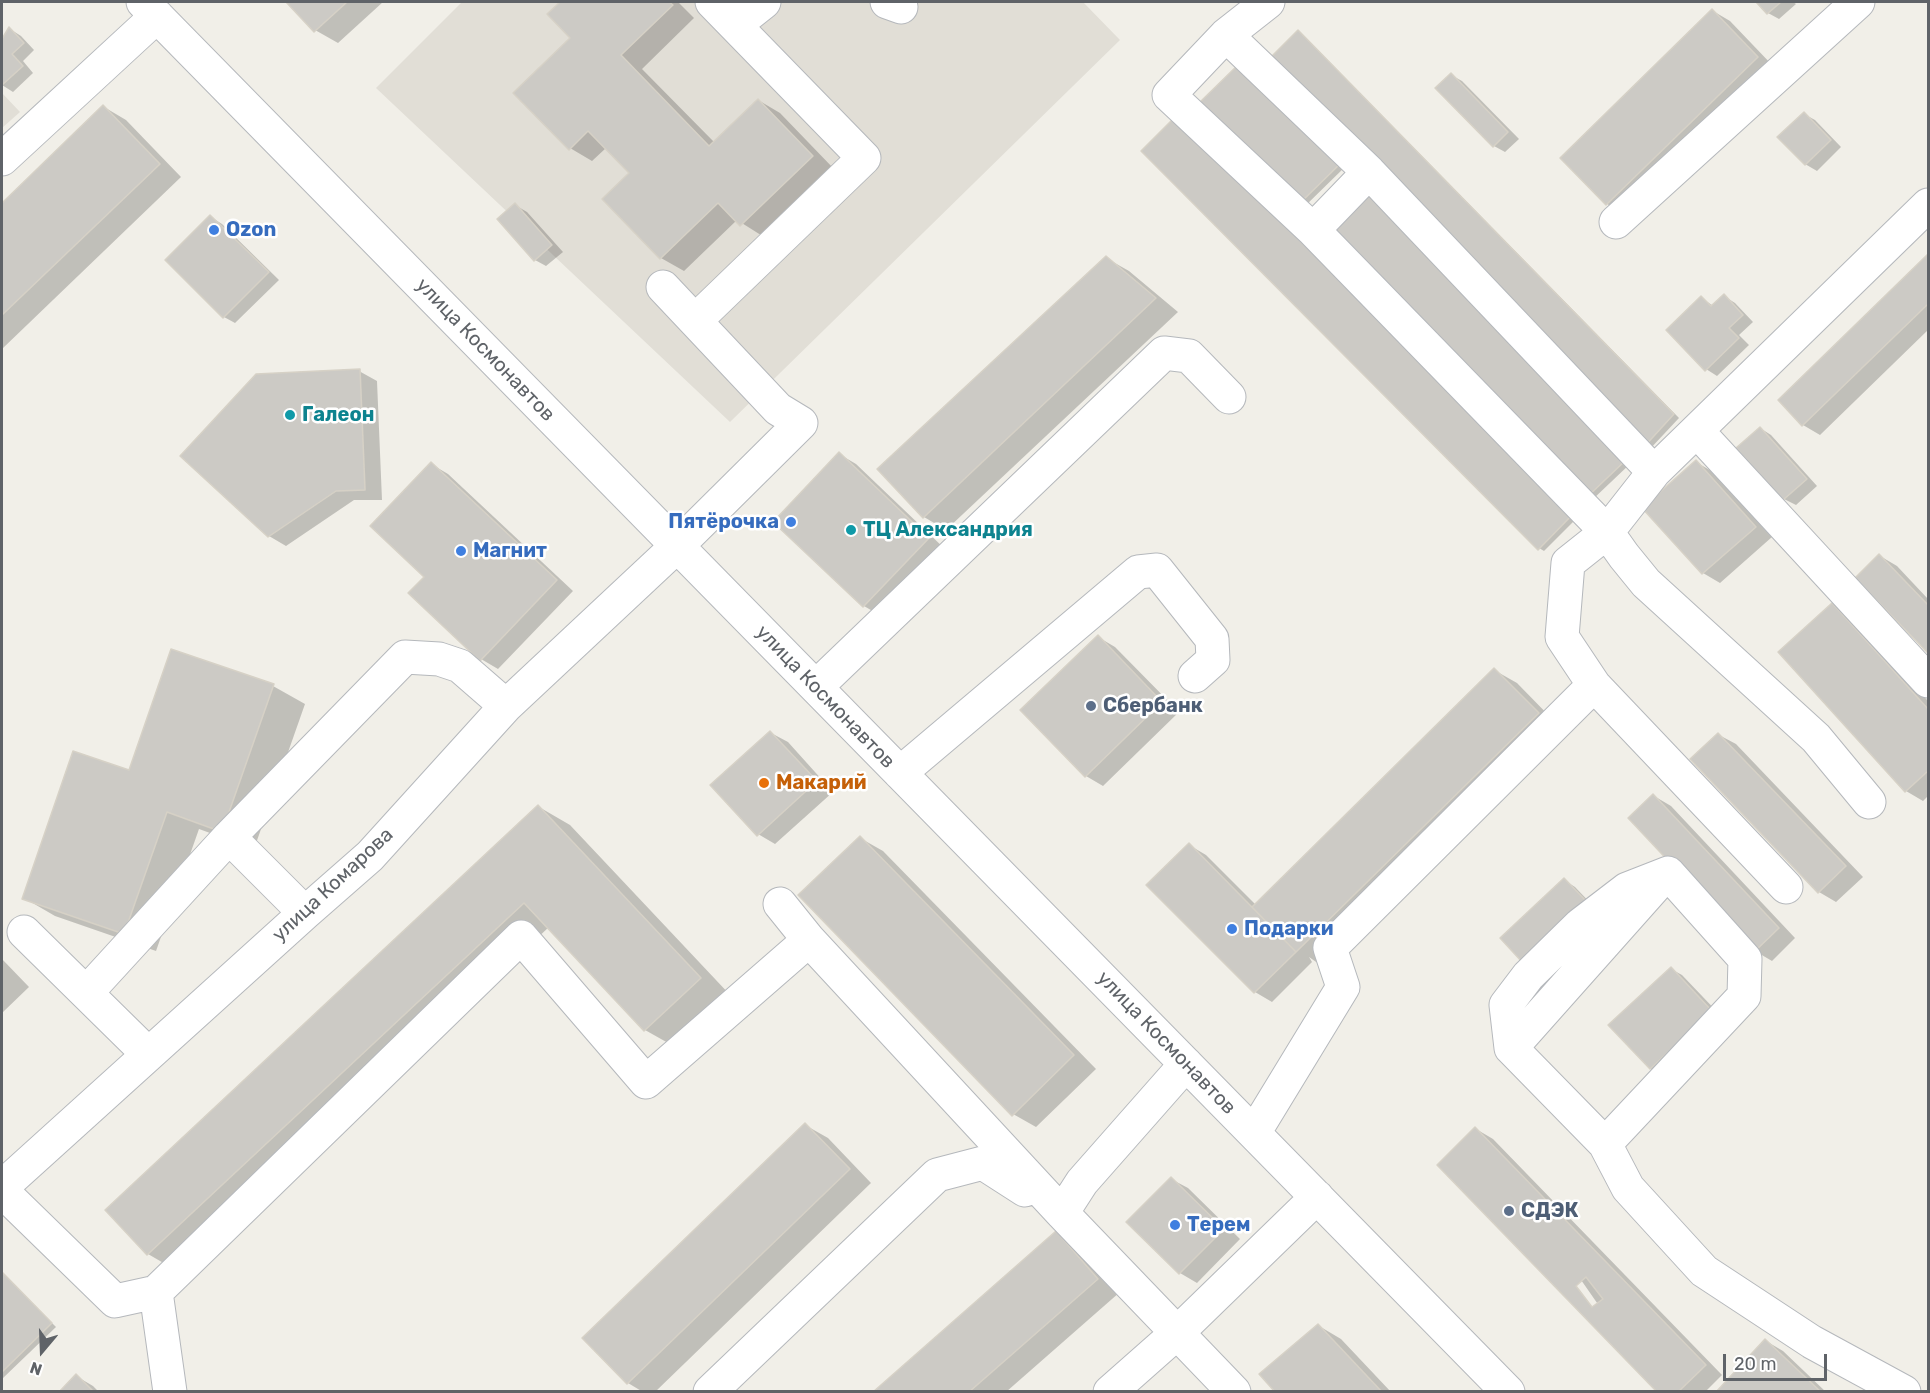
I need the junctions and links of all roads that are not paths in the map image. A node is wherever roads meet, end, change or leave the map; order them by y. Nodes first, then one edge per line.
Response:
1 (712, 2) edge
2 (764, 2) edge
3 (1268, 2) edge
4 (1858, 2) edge
5 (150, 9) edge
6 (735, 25) junction
7 (1226, 35) junction
8 (2, 159) edge
9 (1369, 172) junction
10 (1929, 205) edge
11 (1616, 222) dead end
12 (1312, 230) junction
13 (663, 287) dead end
14 (696, 320) junction
15 (1228, 397) dead end
16 (1697, 430) junction
17 (1654, 472) junction
18 (1607, 531) junction
19 (677, 546) junction
20 (1195, 676) dead end
21 (1929, 681) edge
22 (1594, 686) junction
23 (816, 687) junction
24 (506, 706) junction
25 (900, 773) junction
26 (1869, 802) dead end
27 (228, 837) junction
28 (1786, 887) dead end
29 (780, 904) dead end
30 (305, 913) junction
31 (24, 932) dead end
32 (809, 940) junction
33 (87, 992) junction
34 (148, 1054) junction
35 (1186, 1064) junction
36 (1254, 1133) junction
37 (1605, 1144) junction
38 (2, 1189) edge
39 (1317, 1197) junction
40 (1062, 1213) junction
41 (156, 1292) junction
42 (1178, 1332) junction
43 (170, 1392) edge
44 (710, 1392) edge
45 (1110, 1392) edge
46 (1234, 1392) edge
47 (1508, 1392) edge
48 (1904, 1392) edge

1 - 6 street
2 - 6 street
3 - 7 street
4 - 11 street
5 - 8 street
5 - 19 street, улица Космонавтов
6 - 14 street
7 - 9 street
7 - 12 street
9 - 12 street
9 - 17 street
10 - 16 street
12 - 18 street
13 - 14 street
14 - 19 street, улица Комарова
15 - 23 street
16 - 17 street
16 - 21 street
17 - 18 street
18 - 22 street
18 - 26 street
19 - 23 street, улица Космонавтов
19 - 24 street, улица Комарова
20 - 25 street
22 - 28 street
22 - 36 street
23 - 25 street, улица Космонавтов
24 - 27 street
24 - 30 street, улица Комарова
25 - 35 street, улица Космонавтов
27 - 30 street
27 - 33 street
29 - 32 street
30 - 34 street, улица Комарова
31 - 33 street
32 - 40 street
32 - 41 street
33 - 34 street
34 - 38 street, улица Комарова
35 - 36 street, улица Космонавтов
35 - 40 street
36 - 39 street, улица Космонавтов
37 - 37 street
37 - 48 street
38 - 41 street
39 - 42 street
39 - 47 street, улица Космонавтов
40 - 42 street
40 - 44 street
41 - 43 street
42 - 45 street
42 - 46 street

